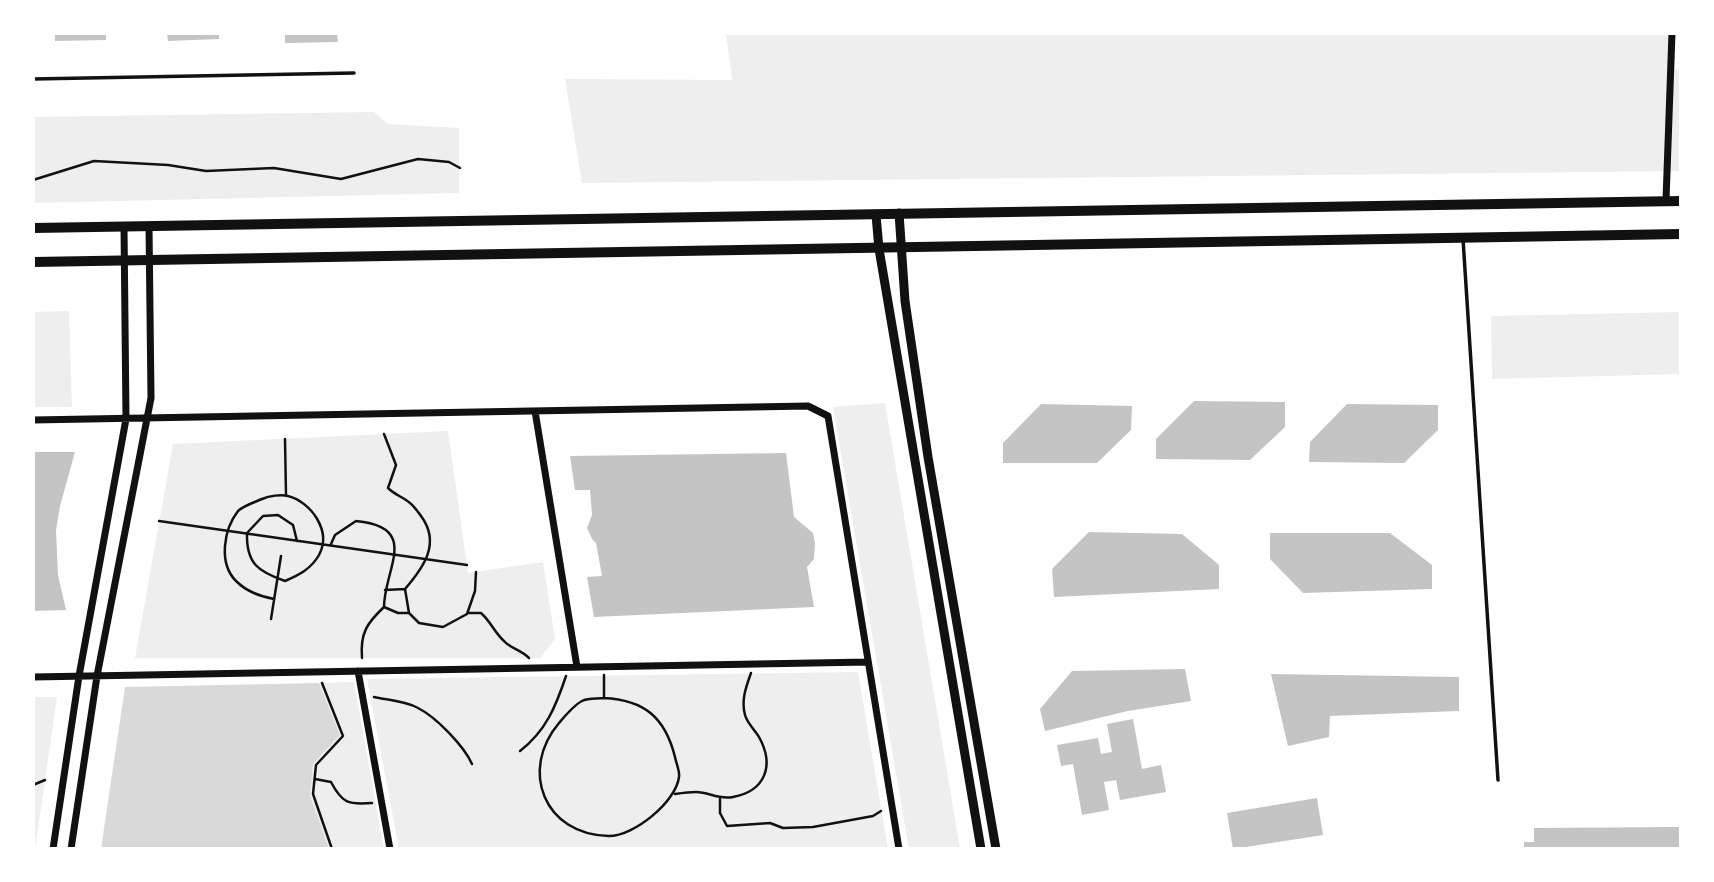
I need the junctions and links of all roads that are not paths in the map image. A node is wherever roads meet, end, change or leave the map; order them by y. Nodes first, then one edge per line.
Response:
1 (1672, 33) edge
2 (354, 73) dead end
3 (33, 79) edge
4 (1666, 200) junction
5 (1681, 201) edge
6 (899, 213) junction
7 (876, 215) junction
8 (149, 226) junction
9 (124, 227) junction
10 (33, 228) edge
11 (1681, 234) edge
12 (1462, 237) junction
13 (902, 247) junction
14 (879, 249) junction
15 (33, 262) edge
16 (125, 262) junction
17 (148, 262) junction
18 (535, 411) junction
19 (126, 418) junction
20 (147, 418) junction
21 (33, 421) edge
22 (868, 662) junction
23 (577, 667) junction
24 (358, 671) junction
25 (79, 676) junction
26 (97, 676) junction
27 (33, 677) edge
28 (1499, 780) dead end
29 (53, 849) edge
30 (71, 849) edge
31 (390, 849) edge
32 (899, 849) edge
33 (981, 849) edge
34 (996, 849) edge

1 - 4 street
2 - 3 lane
4 - 5 main road
4 - 6 main road
6 - 7 main road
6 - 13 street
7 - 8 main road
7 - 14 street
8 - 9 main road
8 - 17 street
9 - 10 main road
9 - 16 street
11 - 12 main road
12 - 13 main road
12 - 28 lane
13 - 14 main road
13 - 34 street
14 - 17 main road
14 - 33 street
15 - 16 main road
16 - 17 main road
16 - 19 street
17 - 20 street
18 - 20 street
18 - 22 street
18 - 23 street
19 - 20 street
19 - 21 street
19 - 25 street
20 - 26 street
22 - 23 street
22 - 32 street
23 - 24 street
24 - 26 street
24 - 31 street
25 - 26 street
25 - 27 street
25 - 29 street
26 - 30 street

